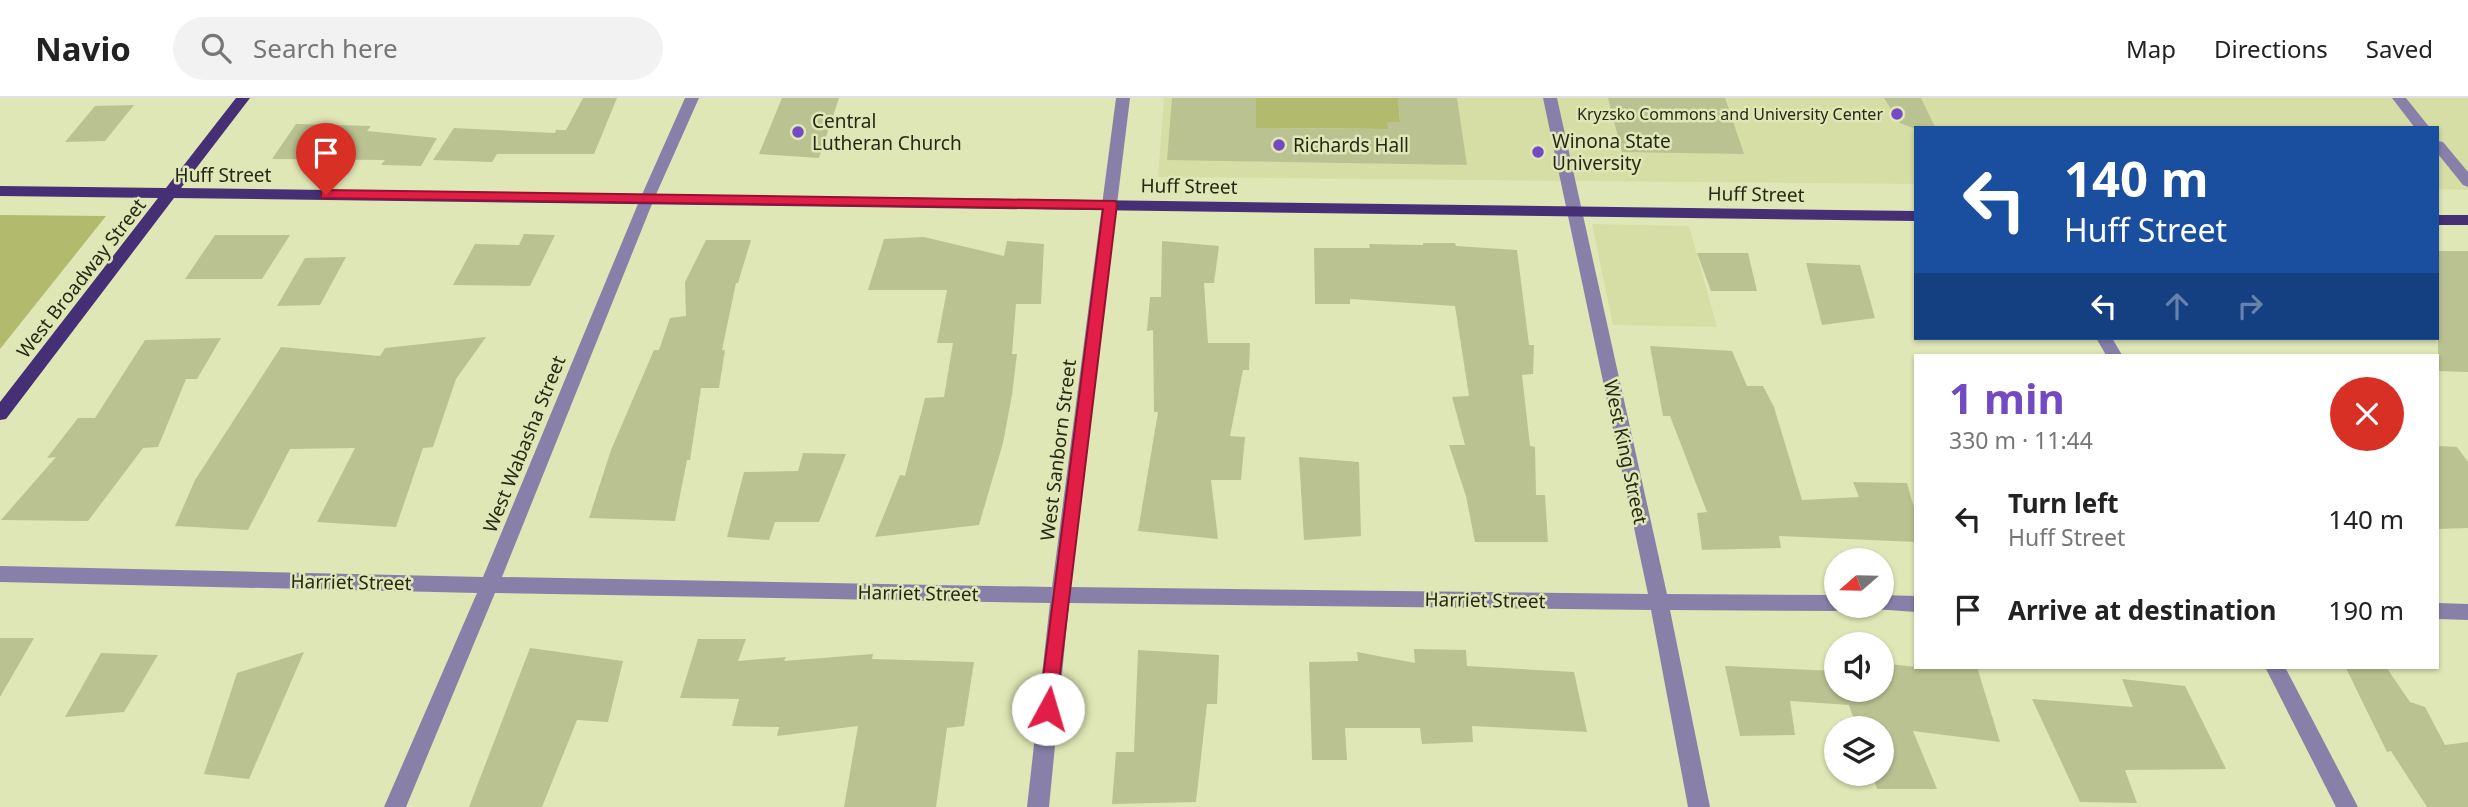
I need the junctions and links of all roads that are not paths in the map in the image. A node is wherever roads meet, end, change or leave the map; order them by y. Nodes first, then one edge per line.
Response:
1 (243, 98) edge
2 (692, 98) edge
3 (1123, 98) edge
4 (1550, 98) edge
5 (2399, 98) edge
6 (2421, 126) edge
7 (2439, 146) edge
8 (2468, 181) edge
9 (0, 191) edge
10 (170, 193) junction
11 (647, 199) junction
12 (1111, 204) junction
13 (1573, 211) junction
14 (1914, 216) edge
15 (2439, 219) edge
16 (2468, 220) edge
17 (0, 414) edge
18 (0, 574) edge
19 (489, 586) junction
20 (1060, 596) junction
21 (1659, 602) junction
22 (1824, 603) edge
23 (1894, 603) edge
24 (1914, 604) edge
25 (2439, 611) edge
26 (2468, 612) edge
27 (2276, 669) edge
28 (395, 807) edge
29 (1038, 807) edge
30 (1699, 807) edge
31 (2347, 807) edge

1 - 10 main road, West Broadway Street
2 - 11 street, West Wabasha Street
3 - 12 street, West Sanborn Street
4 - 13 street, West King Street
5 - 6 street
7 - 8 street
9 - 10 main road, Huff Street
10 - 11 main road, Huff Street
10 - 17 main road, West Broadway Street
11 - 12 main road, Huff Street
11 - 19 street, West Wabasha Street
12 - 13 main road, Huff Street
12 - 20 street, West Sanborn Street
13 - 14 main road, Huff Street
13 - 21 street, West King Street
15 - 16 main road
18 - 19 street, Harriet Street
19 - 20 street, Harriet Street
19 - 28 street, West Wabasha Street
20 - 21 street, Harriet Street
20 - 29 street, West Sanborn Street
21 - 22 street, Harriet Street
21 - 30 street, West King Street
23 - 24 street
25 - 26 street
27 - 31 street

